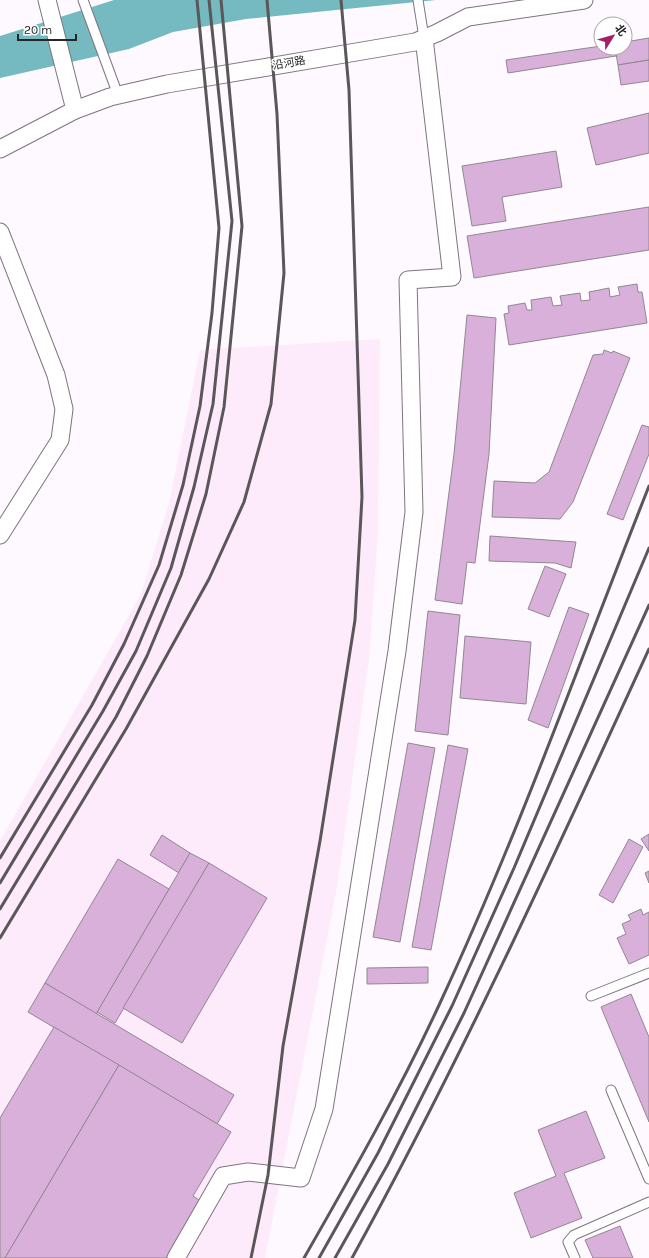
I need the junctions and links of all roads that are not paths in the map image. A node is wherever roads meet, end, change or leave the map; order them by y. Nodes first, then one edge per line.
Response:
1 (47, 0) edge
2 (83, 0) edge
3 (418, 0) edge
4 (584, 0) edge
5 (424, 38) junction
6 (118, 95) junction
7 (75, 110) junction
8 (0, 149) edge
9 (0, 232) edge
10 (0, 536) edge
11 (649, 973) edge
12 (591, 996) dead end
13 (611, 1090) dead end
14 (649, 1179) edge
15 (649, 1202) edge
16 (176, 1258) edge
17 (575, 1258) edge

1 - 7 street
2 - 6 lane
3 - 5 lane
4 - 5 street, 沿河路
5 - 6 street, 沿河路
5 - 16 street
6 - 7 street, 沿河路
7 - 8 street, 沿河路
9 - 10 street
11 - 12 lane
13 - 14 lane
15 - 17 lane

